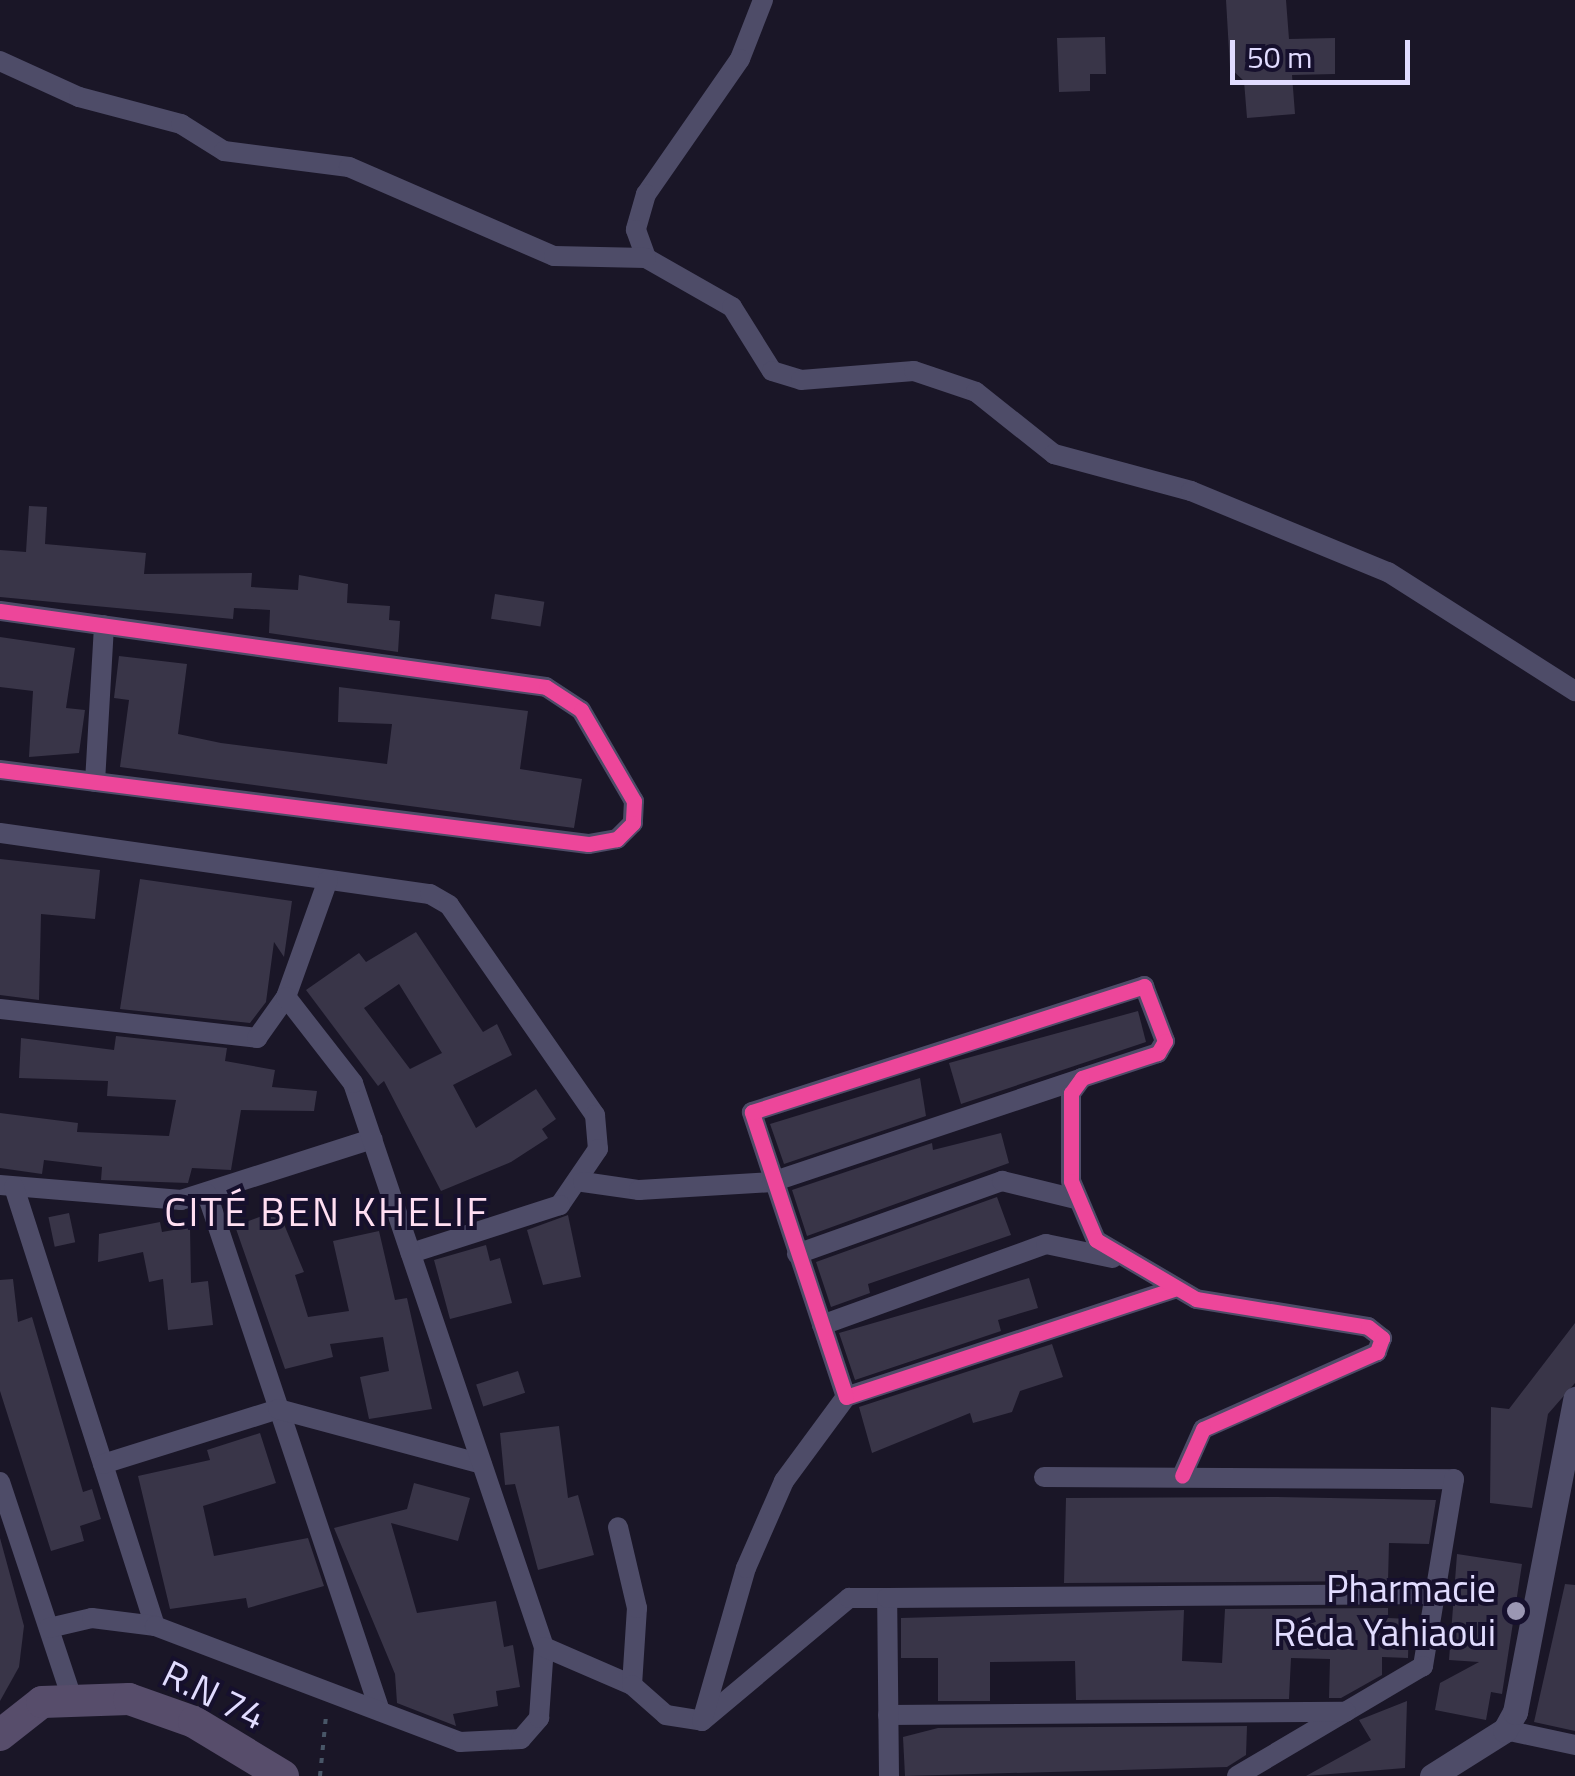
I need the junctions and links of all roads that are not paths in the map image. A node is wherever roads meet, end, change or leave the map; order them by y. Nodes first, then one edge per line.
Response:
1 (763, 0) edge
2 (0, 61) edge
3 (646, 258) junction
4 (0, 610) edge
5 (104, 625) junction
6 (1575, 691) edge
7 (0, 770) edge
8 (95, 782) junction
9 (0, 833) edge
10 (328, 880) junction
11 (286, 998) junction
12 (0, 1009) edge
13 (1082, 1078) junction
14 (372, 1139) junction
15 (583, 1182) junction
16 (772, 1182) junction
17 (7, 1186) edge
18 (206, 1194) junction
19 (1076, 1199) junction
20 (412, 1253) junction
21 (797, 1254) junction
22 (1120, 1260) junction
23 (1174, 1289) junction
24 (822, 1326) junction
25 (846, 1397) junction
26 (1575, 1400) edge
27 (278, 1409) junction
28 (104, 1464) junction
29 (482, 1464) junction
30 (1182, 1476) junction
31 (1044, 1477) dead end
32 (0, 1482) edge
33 (1566, 1489) edge
34 (618, 1528) dead end
35 (1438, 1594) junction
36 (887, 1598) junction
37 (156, 1626) junction
38 (48, 1628) junction
39 (544, 1648) junction
40 (632, 1685) junction
41 (71, 1696) junction
42 (380, 1711) junction
43 (1352, 1712) junction
44 (888, 1715) junction
45 (702, 1721) junction
46 (1505, 1730) junction
47 (0, 1736) edge
48 (1575, 1745) edge
49 (283, 1776) edge
50 (889, 1776) edge
51 (1237, 1776) edge
52 (1432, 1776) edge

1 - 3 street
2 - 3 street
3 - 6 street
4 - 5 street
5 - 8 street
5 - 8 street
7 - 8 street
9 - 10 street
10 - 11 street
10 - 15 street
11 - 12 street
11 - 14 street
13 - 16 street
13 - 16 street
13 - 19 street
14 - 18 street
14 - 20 street
15 - 16 street
15 - 20 street
16 - 21 street
17 - 18 street
17 - 28 street
18 - 27 street
19 - 21 street
19 - 22 street
20 - 29 street
21 - 24 street
22 - 23 street
22 - 24 street
23 - 25 street
23 - 30 street
24 - 25 street
25 - 45 street
26 - 33 street
27 - 28 street
27 - 29 street
27 - 42 street
28 - 37 street
29 - 39 street
30 - 31 street
30 - 35 street
32 - 38 street
33 - 46 street
34 - 40 street
35 - 36 street
35 - 43 street
36 - 44 street
36 - 45 street
37 - 38 street
37 - 42 street
38 - 41 street
39 - 40 street
39 - 42 street
40 - 45 street
41 - 47 main road
41 - 49 main road, R.N 74
43 - 44 street
43 - 51 street
44 - 50 street
46 - 48 street
46 - 52 street

